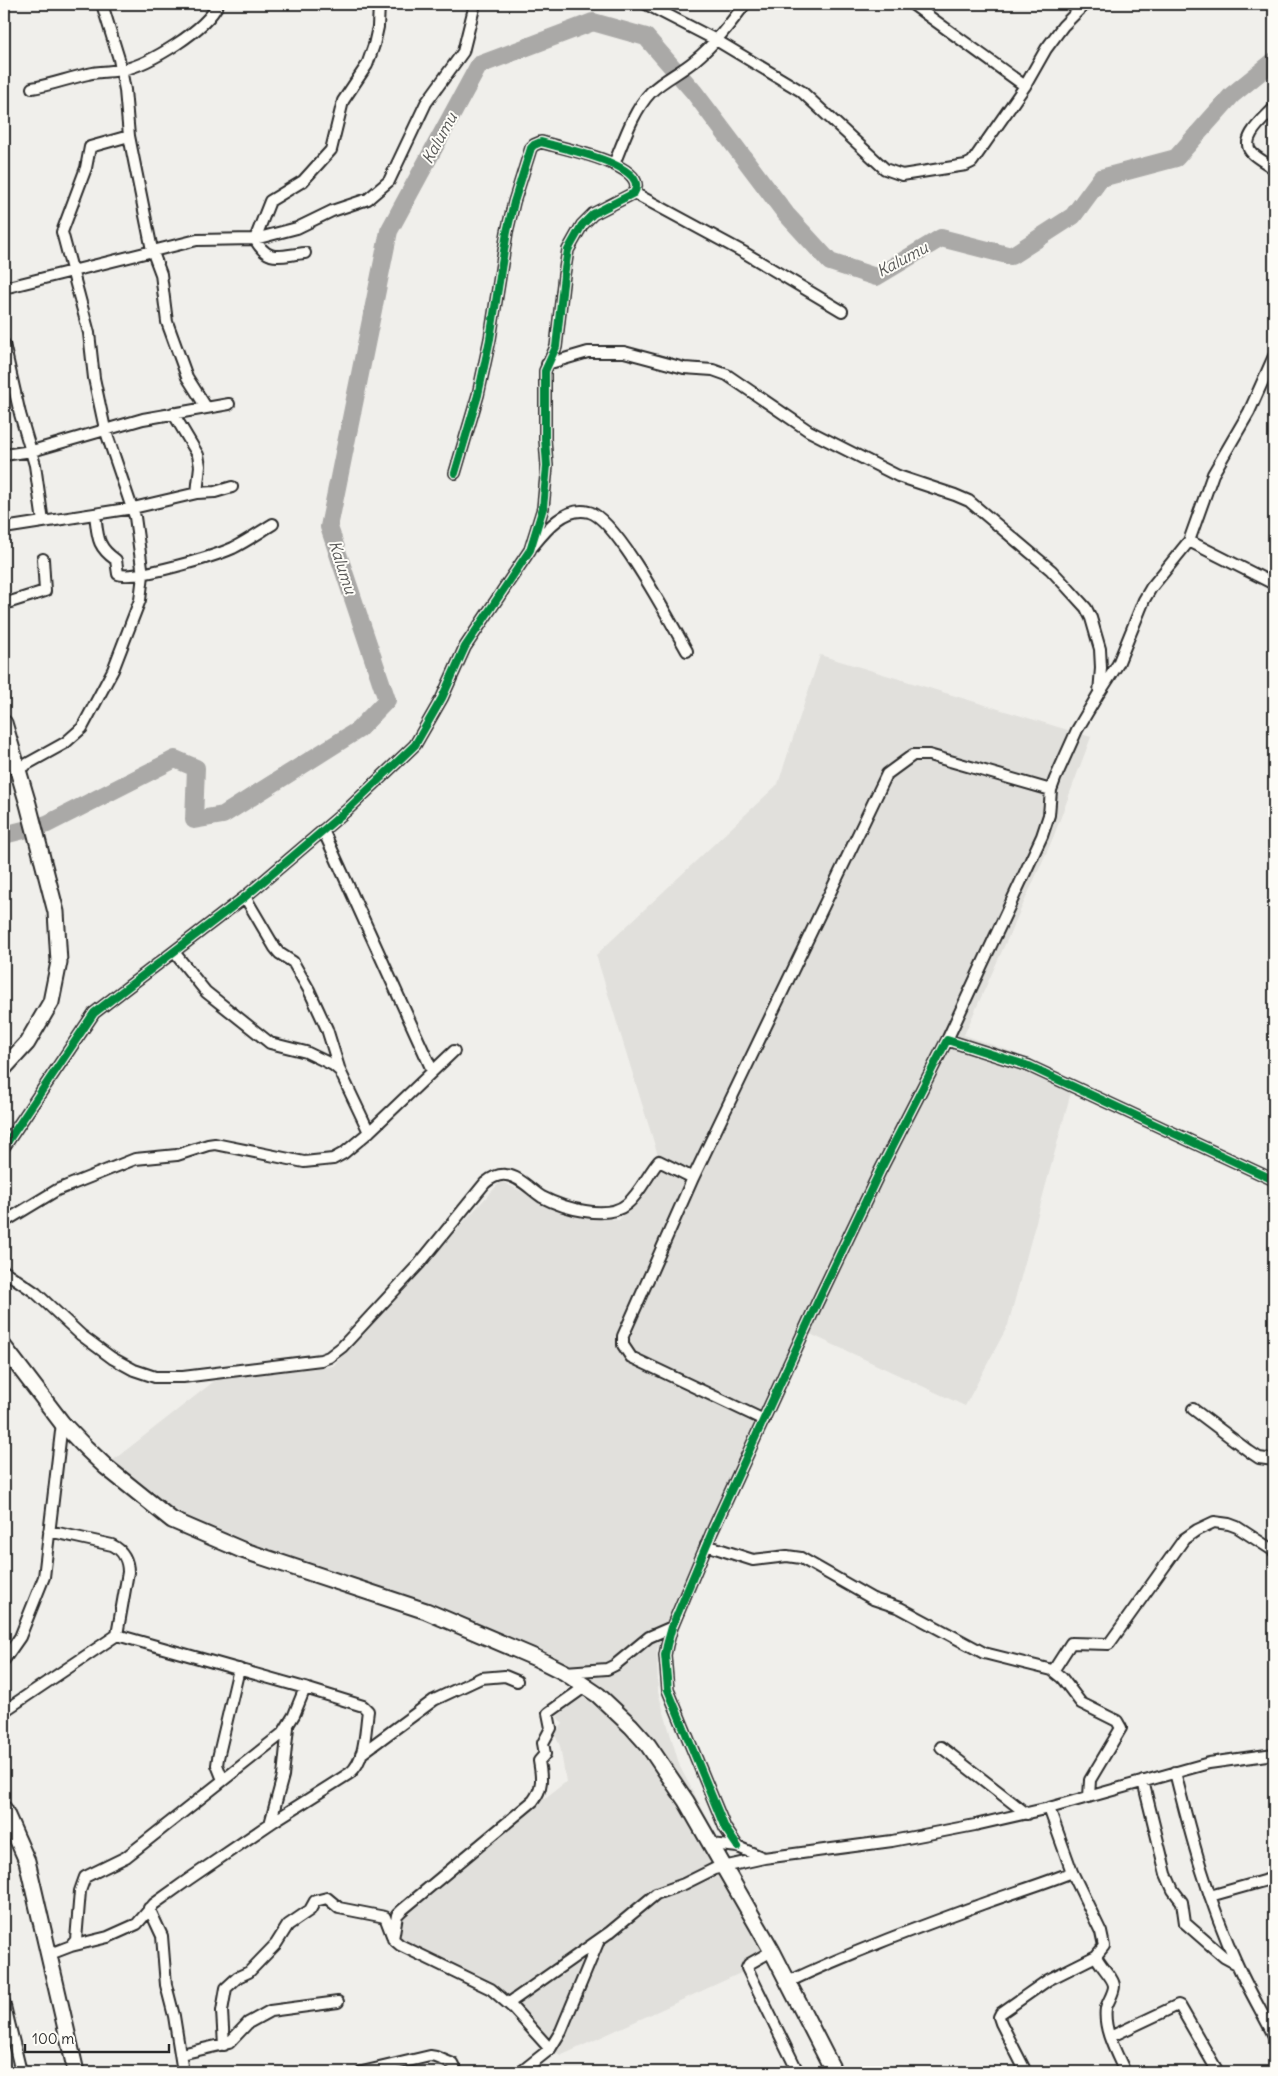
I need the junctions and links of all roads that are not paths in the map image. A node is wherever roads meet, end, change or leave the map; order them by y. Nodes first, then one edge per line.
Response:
1 (102, 4) edge
2 (218, 4) edge
3 (379, 4) edge
4 (475, 4) edge
5 (646, 4) edge
6 (745, 4) edge
7 (912, 4) edge
8 (1085, 4) edge
9 (716, 40) junction
10 (121, 70) junction
11 (1025, 86) junction
12 (32, 88) dead end
13 (1274, 108) edge
14 (129, 136) junction
15 (614, 164) junction
16 (1274, 169) edge
17 (634, 193) junction
18 (255, 239) junction
19 (152, 250) junction
20 (305, 253) dead end
21 (72, 272) junction
22 (4, 288) edge
23 (842, 311) dead end
24 (4, 344) edge
25 (1274, 357) edge
26 (547, 364) junction
27 (229, 404) dead end
28 (206, 407) junction
29 (173, 413) junction
30 (104, 429) junction
31 (32, 451) junction
32 (4, 455) edge
33 (455, 473) dead end
34 (232, 487) dead end
35 (197, 493) junction
36 (132, 508) junction
37 (95, 514) junction
38 (43, 522) junction
39 (272, 524) dead end
40 (4, 528) edge
41 (1189, 540) junction
42 (530, 550) junction
43 (43, 559) dead end
44 (143, 575) junction
45 (1274, 584) edge
46 (4, 604) edge
47 (687, 651) dead end
48 (1100, 694) junction
49 (4, 723) edge
50 (18, 769) junction
51 (1051, 790) junction
52 (323, 830) junction
53 (245, 897) junction
54 (174, 952) junction
55 (946, 1040) junction
56 (454, 1051) dead end
57 (4, 1068) edge
58 (432, 1070) junction
59 (340, 1071) junction
60 (369, 1132) junction
61 (4, 1147) edge
62 (693, 1178) junction
63 (1274, 1180) edge
64 (4, 1222) edge
65 (4, 1271) edge
66 (4, 1347) edge
67 (1193, 1409) dead end
68 (764, 1420) junction
69 (62, 1424) junction
70 (1274, 1460) edge
71 (49, 1531) junction
72 (706, 1545) junction
73 (1274, 1551) edge
74 (672, 1627) junction
75 (117, 1635) junction
76 (4, 1660) edge
77 (239, 1669) junction
78 (1053, 1671) junction
79 (564, 1672) junction
80 (518, 1681) dead end
81 (586, 1686) junction
82 (305, 1688) junction
83 (4, 1711) edge
84 (288, 1726) junction
85 (941, 1747) dead end
86 (361, 1754) junction
87 (1274, 1754) edge
88 (1175, 1772) junction
89 (223, 1780) junction
90 (1143, 1781) junction
91 (1089, 1797) junction
92 (1049, 1808) junction
93 (4, 1809) edge
94 (1027, 1814) junction
95 (270, 1824) junction
96 (711, 1844) junction
97 (738, 1847) junction
98 (764, 1858) junction
99 (723, 1866) junction
100 (1072, 1872) junction
101 (1274, 1878) edge
102 (1210, 1896) junction
103 (149, 1908) junction
104 (397, 1915) junction
105 (385, 1917) junction
106 (393, 1939) junction
107 (599, 1940) junction
108 (71, 1946) junction
109 (772, 1951) junction
110 (50, 1954) junction
111 (1096, 1956) junction
112 (1237, 1964) junction
113 (788, 1982) junction
114 (4, 2002) edge
115 (338, 2002) dead end
116 (509, 2003) junction
117 (1110, 2036) junction
118 (1274, 2036) edge
119 (224, 2045) junction
120 (550, 2049) junction
121 (181, 2054) junction
122 (21, 2072) edge
123 (76, 2072) edge
124 (183, 2072) edge
125 (362, 2072) edge
126 (457, 2072) edge
127 (521, 2072) edge
128 (798, 2072) edge
129 (834, 2072) edge
130 (1026, 2072) edge
131 (1124, 2072) edge
132 (1218, 2072) edge

1 - 10 street
2 - 10 street
3 - 18 street
4 - 18 street
5 - 9 street
6 - 9 street
7 - 11 street
8 - 11 street
9 - 11 street
9 - 15 street
10 - 12 street
10 - 14 street
13 - 16 street
14 - 19 street
14 - 21 street
15 - 17 street
15 - 33 street
17 - 23 street
17 - 26 street
18 - 19 street
18 - 20 street
19 - 21 street
19 - 28 street
21 - 22 street
21 - 30 street
24 - 31 street
25 - 41 street
26 - 42 street
26 - 48 street
27 - 28 street
28 - 29 street
29 - 30 street
29 - 35 street
30 - 31 street
30 - 36 street
31 - 32 street
31 - 38 street
34 - 35 street
35 - 36 street
36 - 37 street
36 - 44 street
37 - 38 street
37 - 44 street
38 - 40 street
39 - 44 street
41 - 45 street
41 - 48 street
42 - 47 street
42 - 52 street
43 - 46 street
44 - 50 street
48 - 51 street
49 - 50 street
50 - 57 street
51 - 55 street
51 - 62 street
52 - 53 street
52 - 58 street
53 - 54 street
53 - 59 street
54 - 59 street
54 - 61 street
55 - 63 street
55 - 68 street
56 - 58 street
58 - 60 street
59 - 60 street
60 - 64 street
62 - 65 street
62 - 68 street
66 - 69 street
67 - 70 street
68 - 72 street
69 - 71 street
69 - 79 street
71 - 75 street
71 - 76 street
72 - 74 street
72 - 78 street
73 - 78 street
74 - 79 street
74 - 97 street
75 - 77 street
75 - 83 street
77 - 82 street
77 - 89 street
78 - 91 street
79 - 81 street
80 - 86 street
81 - 96 street
81 - 104 street
82 - 84 street
82 - 86 street
84 - 89 street
84 - 95 street
85 - 94 street
86 - 95 street
87 - 88 street
88 - 90 street
88 - 102 street
89 - 108 street
90 - 91 street
90 - 112 street
91 - 92 street
92 - 94 street
92 - 100 street
93 - 110 street
94 - 98 street
95 - 103 street
96 - 97 street
96 - 99 street
97 - 98 street
98 - 99 street
99 - 107 street
99 - 109 street
100 - 111 street
100 - 113 street
101 - 102 street
102 - 112 street
103 - 108 street
103 - 121 street
104 - 105 street
104 - 106 street
105 - 106 street
105 - 119 street
106 - 116 street
107 - 116 street
107 - 120 street
108 - 110 street
109 - 113 street
109 - 128 street
110 - 123 street
111 - 117 street
111 - 130 street
112 - 118 street
113 - 129 street
114 - 122 street
115 - 119 street
116 - 120 street
117 - 131 street
117 - 132 street
119 - 121 street
120 - 127 street
121 - 124 street
125 - 126 street

